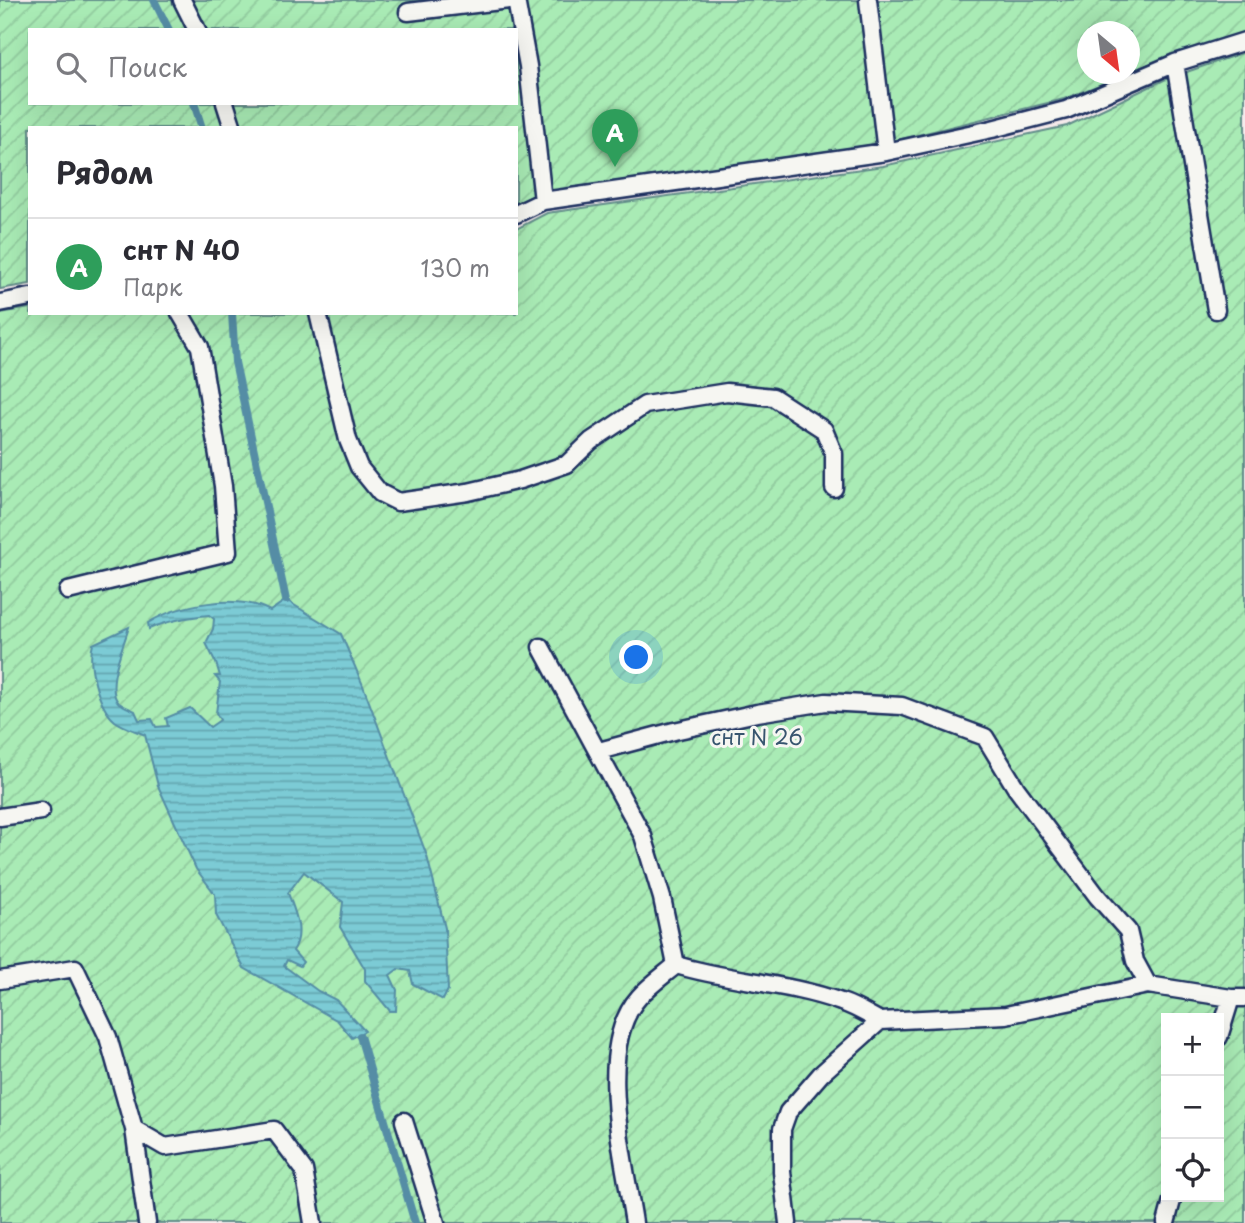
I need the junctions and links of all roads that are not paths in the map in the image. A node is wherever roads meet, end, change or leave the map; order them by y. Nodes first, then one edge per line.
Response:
1 (182, 0) edge
2 (509, 0) edge
3 (516, 0) edge
4 (868, 0) edge
5 (408, 12) dead end
6 (196, 28) edge
7 (1245, 41) edge
8 (1175, 64) junction
9 (226, 105) edge
10 (232, 126) edge
11 (886, 152) junction
12 (543, 201) junction
13 (518, 213) edge
14 (28, 297) edge
15 (0, 303) edge
16 (1216, 310) dead end
17 (181, 315) edge
18 (318, 315) edge
19 (834, 488) dead end
20 (68, 591) dead end
21 (541, 647) dead end
22 (599, 751) junction
23 (41, 811) dead end
24 (0, 817) edge
25 (676, 965) junction
26 (0, 980) edge
27 (1148, 985) junction
28 (1238, 998) edge
29 (880, 1021) junction
30 (1224, 1027) edge
31 (404, 1121) dead end
32 (134, 1129) junction
33 (1172, 1202) edge
34 (148, 1223) edge
35 (313, 1223) edge
36 (436, 1223) edge
37 (634, 1223) edge
38 (788, 1223) edge
39 (1166, 1223) edge

1 - 6 lane
2 - 5 lane
3 - 12 lane
4 - 11 lane
7 - 8 lane
8 - 11 lane
8 - 16 lane
9 - 10 lane
11 - 12 lane
12 - 13 lane
14 - 15 lane
17 - 20 lane
18 - 19 lane
21 - 22 lane
22 - 25 lane
22 - 27 lane
23 - 24 lane
25 - 29 lane
25 - 37 lane
26 - 32 lane
27 - 28 lane
27 - 29 lane
28 - 30 lane
29 - 38 lane
31 - 36 lane
32 - 34 lane
32 - 35 lane
33 - 39 lane

